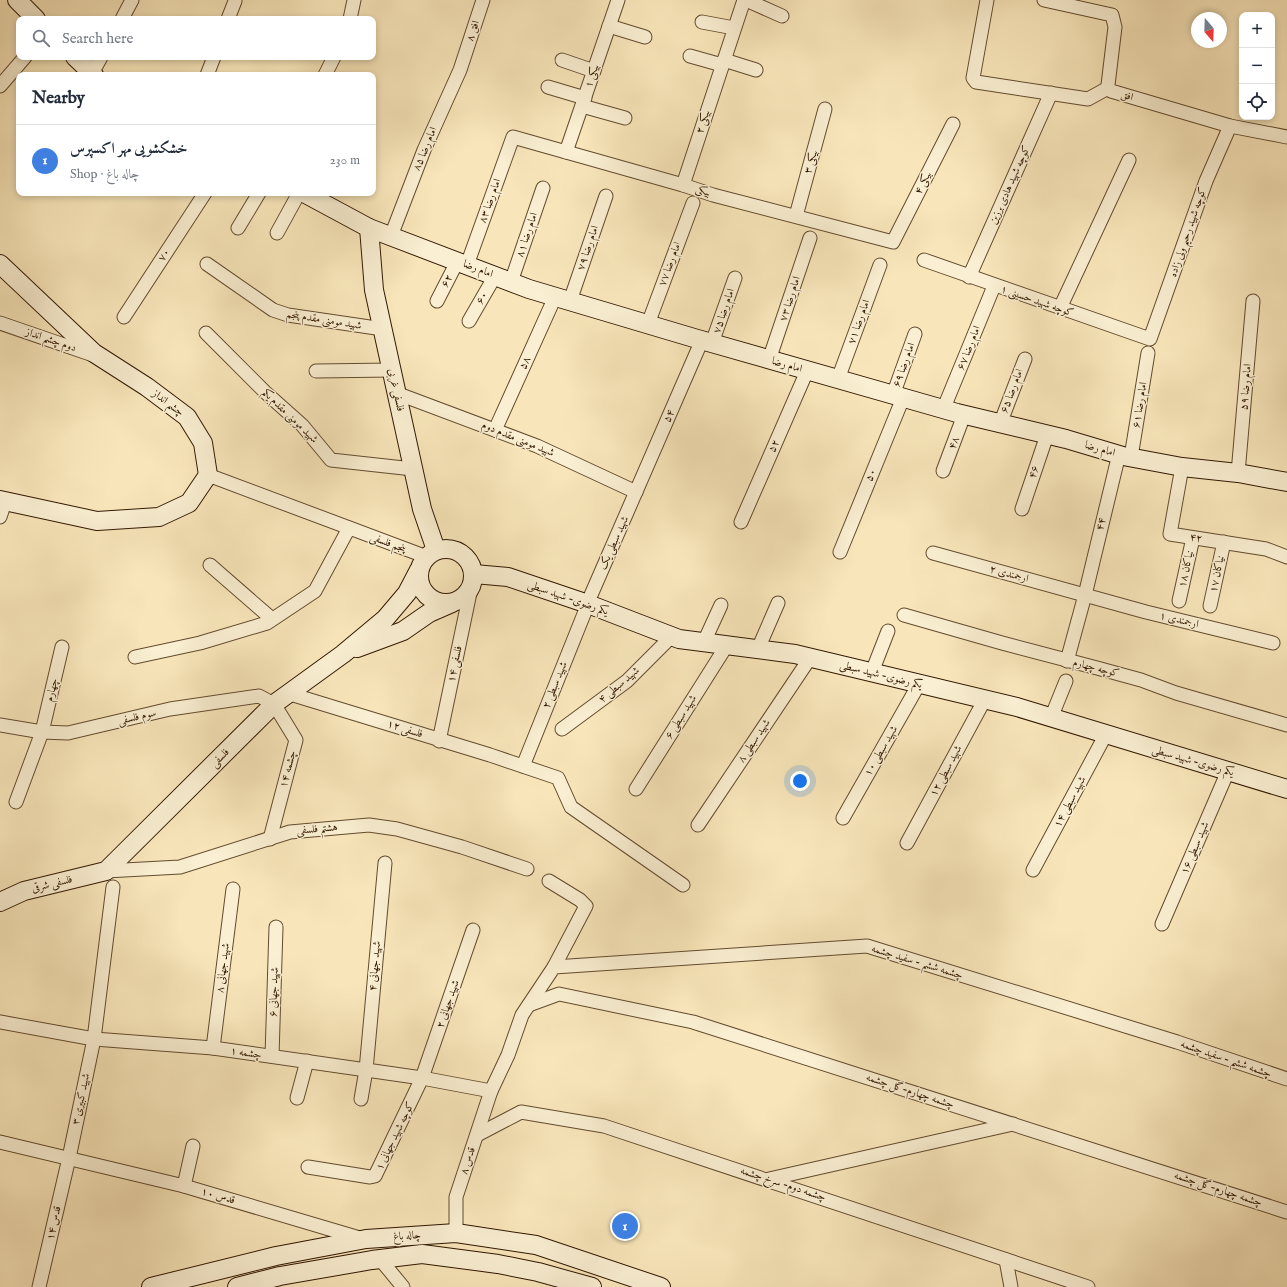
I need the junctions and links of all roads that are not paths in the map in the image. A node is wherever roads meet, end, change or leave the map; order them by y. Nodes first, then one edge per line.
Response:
1 (17, 0) edge
2 (132, 0) edge
3 (354, 0) edge
4 (483, 0) edge
5 (618, 0) edge
6 (745, 0) edge
7 (987, 0) edge
8 (1044, 0) edge
9 (235, 1) edge
10 (33, 16) edge
11 (124, 16) edge
12 (229, 16) edge
13 (351, 16) edge
14 (782, 16) dead end
15 (702, 22) dead end
16 (609, 26) junction
17 (734, 28) junction
18 (646, 37) dead end
19 (690, 56) dead end
20 (22, 60) edge
21 (78, 60) edge
22 (99, 60) edge
23 (213, 60) edge
24 (332, 60) edge
25 (562, 60) dead end
26 (462, 63) joint
27 (723, 63) junction
28 (756, 70) dead end
29 (594, 71) junction
30 (90, 72) edge
31 (93, 72) edge
32 (208, 72) edge
33 (326, 72) edge
34 (0, 86) edge
35 (548, 87) dead end
36 (1108, 88) junction
37 (1051, 93) junction
38 (583, 102) junction
39 (825, 109) dead end
40 (625, 118) dead end
41 (953, 124) dead end
42 (1230, 126) junction
43 (1287, 137) edge
44 (513, 138) joint
45 (566, 152) junction
46 (1129, 160) dead end
47 (683, 184) junction
48 (543, 188) dead end
49 (203, 196) edge
50 (257, 196) edge
51 (297, 196) edge
52 (310, 196) edge
53 (606, 196) dead end
54 (693, 203) dead end
55 (796, 216) junction
56 (238, 228) dead end
57 (369, 228) junction
58 (277, 233) dead end
59 (391, 236) junction
60 (810, 238) dead end
61 (893, 242) joint
62 (924, 260) dead end
63 (0, 264) edge
64 (207, 264) dead end
65 (462, 264) junction
66 (880, 265) dead end
67 (969, 277) junction
68 (735, 278) dead end
69 (503, 279) junction
70 (994, 286) junction
71 (562, 299) junction
72 (437, 301) dead end
73 (1254, 301) dead end
74 (1060, 308) junction
75 (124, 318) dead end
76 (469, 321) dead end
77 (0, 323) edge
78 (648, 324) junction
79 (383, 329) junction
80 (206, 334) dead end
81 (915, 334) dead end
82 (1150, 339) joint
83 (707, 342) junction
84 (1148, 353) dead end
85 (103, 358) junction
86 (1024, 358) dead end
87 (769, 360) junction
88 (392, 370) junction
89 (807, 371) junction
90 (316, 372) dead end
91 (838, 380) junction
92 (396, 393) junction
93 (898, 397) junction
94 (943, 410) junction
95 (964, 415) junction
96 (1000, 424) junction
97 (495, 430) junction
98 (1047, 435) junction
99 (1125, 455) junction
100 (1182, 468) junction
101 (413, 469) junction
102 (943, 471) dead end
103 (1238, 473) junction
104 (208, 475) junction
105 (1287, 482) edge
106 (636, 492) junction
107 (2, 506) edge
108 (1022, 509) dead end
109 (741, 522) dead end
110 (349, 528) junction
111 (1193, 538) junction
112 (1224, 542) junction
113 (840, 552) dead end
114 (933, 553) dead end
115 (1287, 557) edge
116 (427, 559) junction
117 (210, 565) dead end
118 (473, 581) junction
119 (1085, 595) junction
120 (589, 599) junction
121 (1179, 601) dead end
122 (457, 602) junction
123 (778, 602) dead end
124 (721, 605) dead end
125 (1210, 606) dead end
126 (904, 615) dead end
127 (272, 619) junction
128 (888, 631) dead end
129 (672, 636) junction
130 (704, 642) junction
131 (1273, 643) dead end
132 (727, 645) junction
133 (62, 647) dead end
134 (758, 649) junction
135 (343, 654) junction
136 (135, 657) dead end
137 (810, 658) junction
138 (1067, 661) junction
139 (872, 672) junction
140 (1066, 681) dead end
141 (919, 684) junction
142 (280, 699) junction
143 (984, 699) junction
144 (1051, 718) junction
145 (1287, 724) edge
146 (0, 725) edge
147 (562, 729) dead end
148 (42, 732) junction
149 (1106, 734) junction
150 (439, 741) junction
151 (523, 766) junction
152 (1228, 771) junction
153 (636, 789) dead end
154 (1287, 789) edge
155 (16, 802) dead end
156 (843, 818) dead end
157 (698, 825) dead end
158 (270, 839) junction
159 (907, 843) dead end
160 (385, 863) dead end
161 (527, 869) dead end
162 (1033, 870) dead end
163 (110, 879) junction
164 (549, 881) dead end
165 (683, 884) dead end
166 (233, 888) dead end
167 (0, 902) edge
168 (1162, 924) dead end
169 (276, 927) dead end
170 (473, 930) dead end
171 (554, 966) junction
172 (528, 1005) junction
173 (0, 1022) edge
174 (94, 1039) junction
175 (213, 1048) junction
176 (272, 1056) junction
177 (307, 1061) junction
178 (366, 1070) junction
179 (422, 1078) junction
180 (1287, 1080) edge
181 (491, 1091) junction
182 (297, 1098) dead end
183 (361, 1099) dead end
184 (1014, 1124) junction
185 (477, 1135) junction
186 (0, 1142) edge
187 (193, 1146) dead end
188 (69, 1158) junction
189 (308, 1167) dead end
190 (769, 1179) junction
191 (184, 1186) junction
192 (1287, 1212) edge
193 (456, 1233) junction
194 (366, 1239) junction
195 (380, 1259) junction
196 (1006, 1260) junction
197 (561, 1282) edge
198 (40, 1287) edge
199 (151, 1287) edge
200 (237, 1287) edge
201 (403, 1287) edge
202 (592, 1287) edge
203 (661, 1287) edge
204 (1011, 1287) edge
205 (1088, 1287) edge

1 - 10 street
2 - 11 street
3 - 13 street
4 - 26 street, افق ۸
5 - 16 street, ۱ بیکی
6 - 14 street
6 - 17 street, ۲ بیکی
7 - 37 street
8 - 36 street, افق
9 - 12 street
15 - 17 street
16 - 18 street
16 - 29 street, ۱ بیکی
17 - 27 street, ۲ بیکی
19 - 27 street
20 - 34 street
21 - 30 street
22 - 31 street
23 - 32 street
24 - 33 street
25 - 29 street
26 - 59 street, امام رضا ۸۵
27 - 28 street
27 - 47 street, ۲ بیکی
29 - 38 street, ۱ بیکی
35 - 38 street
36 - 37 street
36 - 42 street, افق
37 - 67 street, کوچه شهید هادی برزین
38 - 40 street
38 - 45 street, ۱ بیکی
39 - 55 street, ۳ بیکی
41 - 61 street, ۴ بیکی
42 - 43 street, افق
42 - 82 street, کوچه شهید رحیم ولی زاده
44 - 45 street, بیکی
44 - 65 street, امام رضا ۸۳
45 - 47 street, بیکی
46 - 74 street
47 - 55 street, بیکی
48 - 69 street, امام رضا ۸۱
49 - 75 street, ۷۰
50 - 56 street
51 - 58 street
52 - 57 street, امام رضا
53 - 71 street, امام رضا ۷۹
54 - 78 street, امام رضا ۷۷
55 - 61 street, بیکی
57 - 59 street, امام رضا
57 - 79 street, فلسفی غربی
59 - 65 street, امام رضا
60 - 87 street, امام رضا ۷۳
62 - 67 street, کوچه شهید حسینی ۱
63 - 85 street, چشم انداز
64 - 79 street, شهید مومنی مقدم پنجم
65 - 69 street, امام رضا
65 - 72 street, ۶۲
66 - 91 street, امام رضا ۷۱
67 - 70 street, کوچه شهید حسینی ۱
68 - 83 street, امام رضا ۷۵
69 - 71 street, امام رضا
69 - 76 street, ۶۰
70 - 74 street, کوچه شهید حسینی ۱
70 - 94 street, امام رضا ۶۷
71 - 78 street, امام رضا
71 - 97 street, ۵۸
73 - 103 street, ۵۹ امام رضا
74 - 82 street, کوچه شهید حسینی ۱
77 - 85 street, دوم چشم انداز
78 - 83 street, امام رضا
79 - 88 street, فلسفی غربی
80 - 101 street, شهید مومنی مقدم یکم
81 - 93 street, امام رضا ۶۹
83 - 87 street, امام رضا
83 - 106 street, ۵۴
84 - 99 street, امام رضا ۶۱
85 - 104 street, چشم انداز
86 - 96 street, امام رضا ۶۵
87 - 89 street, امام رضا
88 - 90 street
88 - 92 street, فلسفی غربی
89 - 91 street, امام رضا
89 - 109 street, ۵۲
91 - 93 street, امام رضا
92 - 97 street, شهید مومنی مقدم دوم
92 - 101 street, فلسفی غربی
93 - 94 street, امام رضا
93 - 113 street, ۵۰
94 - 95 street, امام رضا
95 - 96 street, امام رضا
95 - 102 street, ۴۸
96 - 98 street, امام رضا
97 - 106 street, شهید مومنی مقدم دوم
98 - 99 street, امام رضا
98 - 108 street, ۴۶
99 - 100 street, امام رضا
99 - 119 street, ۴۴
100 - 103 street, امام رضا
100 - 111 street, ۴۲
101 - 116 street, فلسفی غربی
103 - 105 street, امام رضا
104 - 107 street
104 - 110 street, پنجم فلسفی
106 - 120 street, شهید سبطی یک
110 - 116 street, پنجم فلسفی
110 - 127 street
111 - 112 street, ۴۲
111 - 121 street, ۱۸ نیاکان
112 - 115 street, ۴۲
112 - 125 street, ۱۷ نیاکان
114 - 119 street, ۲ ارجمندی
116 - 118 street
116 - 122 street
116 - 135 street
117 - 127 street
118 - 120 street, یکم رضوی- شهید سبطی
118 - 122 street
118 - 150 street, ۱۴ فلسفی
119 - 131 street, ۱ ارجمندی
119 - 138 street, ۴۴
120 - 129 street, یکم رضوی- شهید سبطی
120 - 151 street, ۲ شهید سبطی
122 - 135 street
123 - 134 street
124 - 130 street
126 - 138 street, کوچه چهارم
127 - 136 street
128 - 139 street
129 - 130 street, یکم رضوی- شهید سبطی
129 - 147 street, ۴ شهید سبطی
130 - 132 street, یکم رضوی- شهید سبطی
132 - 134 street, یکم رضوی- شهید سبطی
132 - 153 street, ۶ شهید سبطی
133 - 148 street, چهارم
134 - 137 street, یکم رضوی- شهید سبطی
135 - 142 street, فلسفی
137 - 139 street, یکم رضوی- شهید سبطی
137 - 157 street, ۸ شهید سبطی
138 - 145 street, کوچه چهارم
139 - 141 street, یکم رضوی- شهید سبطی
140 - 144 street
141 - 143 street, یکم رضوی- شهید سبطی
141 - 156 street, ۱۰ شهید سبطی
142 - 148 street, سوم فلسفی
142 - 150 street, ۱۲ فلسفی
142 - 158 street, ۱۴ چشمه
142 - 163 street, فلسفی
143 - 144 street, یکم رضوی- شهید سبطی
143 - 159 street, ۱۲ شهید سبطی
144 - 149 street, یکم رضوی- شهید سبطی
146 - 148 street, سوم فلسفی
148 - 155 street, چهارم
149 - 152 street, یکم رضوی- شهید سبطی
149 - 162 street, شهید سبطی ۱۴
150 - 151 street, ۱۲ فلسفی
151 - 165 street, ۱۲ فلسفی
152 - 154 street, یکم رضوی- شهید سبطی
152 - 168 street, شهید سبطی ۱۶
158 - 161 street, هشتم فلسفی
158 - 163 street, هشتم فلسفی
160 - 178 street, ۴ شهید جهانی
163 - 167 street, فلسفی شرقی
163 - 174 street, ۳ شهید کبیری
164 - 171 street
166 - 175 street, ۸ شهید جهانی
169 - 176 street, ۶ شهید جهانی
170 - 179 street, ۲ شهید جهانی
171 - 172 street
171 - 180 street, چشمه ششم - سفید چشمه
172 - 181 street, قدس ۸
172 - 184 street, چشمه چهارم-گل چشمه
173 - 174 street, چشمه ۱
174 - 175 street, چشمه ۱
174 - 188 street, ۳ شهید کبیری
175 - 176 street, چشمه ۱
176 - 177 street, چشمه ۱
177 - 178 street, چشمه ۱
177 - 182 street
178 - 179 street, چشمه ۱
178 - 183 street, ۴ شهید جهانی
179 - 181 street, چشمه ۱
179 - 189 street, کوچه شهید جهانی ۱
181 - 185 street, قدس ۸
184 - 190 street
184 - 192 street, چشمه چهارم-گل چشمه
185 - 190 street, چشمه دوم- سرخ چشمه
185 - 193 street, قدس ۸
186 - 188 street, قدس ۱۰
187 - 191 street
188 - 191 street, قدس ۱۰
188 - 198 street, قدس ۱۴
190 - 196 street, چشمه دوم- سرخ چشمه
191 - 194 street, قدس ۱۰
193 - 194 street, چاله باغ
193 - 203 street, چاله باغ
194 - 199 street, چاله باغ
195 - 197 street, چاله باغ
195 - 200 street, چاله باغ
195 - 201 street
196 - 204 street
196 - 205 street, چشمه دوم- سرخ چشمه
197 - 202 street, چاله باغ

